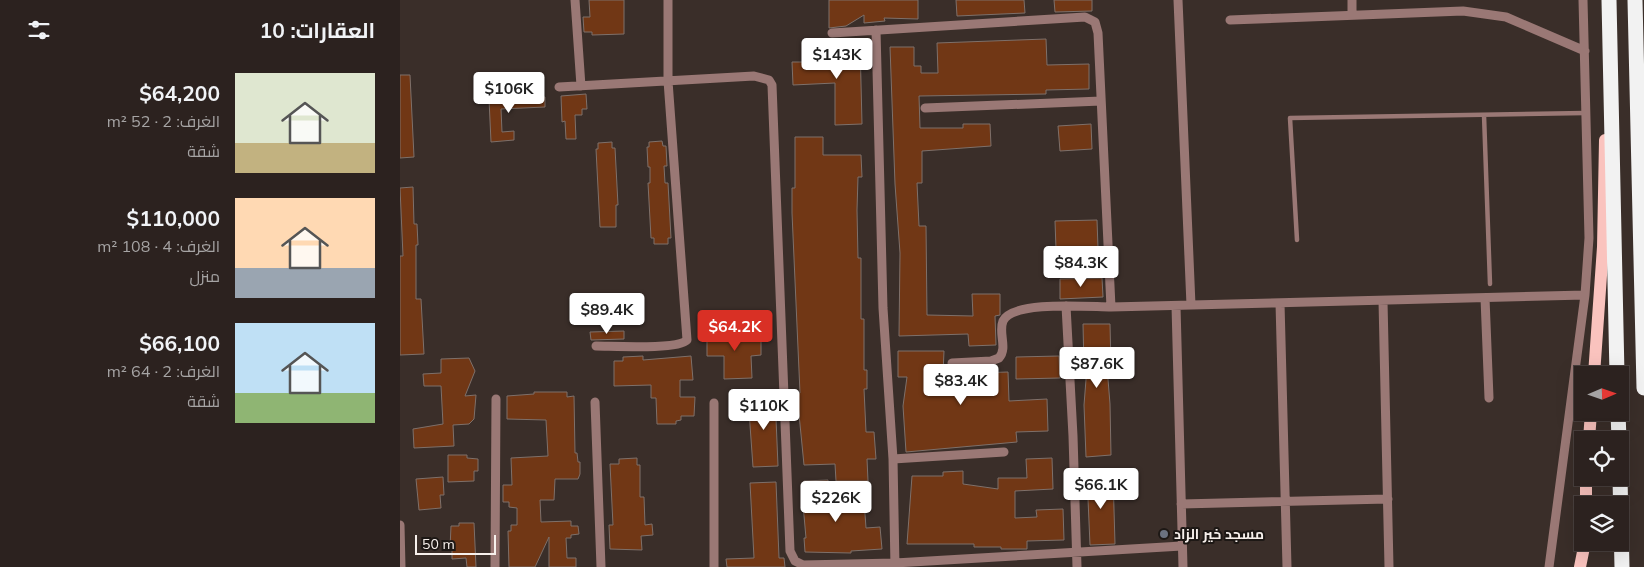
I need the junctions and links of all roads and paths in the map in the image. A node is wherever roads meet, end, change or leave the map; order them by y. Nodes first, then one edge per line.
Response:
1 (575, 0) edge
2 (668, 0) edge
3 (1178, 0) edge
4 (1352, 0) edge
5 (1583, 0) edge
6 (1609, 0) edge
7 (1634, 4) edge
8 (1352, 15) junction
9 (1230, 20) dead end
10 (876, 30) junction
11 (832, 33) dead end
12 (1608, 37) junction
13 (1584, 51) junction
14 (668, 81) junction
15 (580, 86) junction
16 (559, 87) dead end
17 (1102, 101) junction
18 (925, 108) dead end
19 (1587, 113) junction
20 (1484, 115) junction
21 (1644, 124) edge
22 (1297, 240) dead end
23 (1490, 284) dead end
24 (1585, 295) junction
25 (1486, 298) junction
26 (1383, 301) junction
27 (1280, 303) junction
28 (1191, 305) junction
29 (1066, 306) junction
30 (1176, 306) junction
31 (1111, 308) junction
32 (596, 346) dead end
33 (952, 363) dead end
34 (1595, 366) edge
35 (1617, 366) edge
36 (1644, 388) edge
37 (1489, 398) dead end
38 (496, 399) dead end
39 (595, 402) dead end
40 (714, 403) dead end
41 (1004, 452) dead end
42 (893, 458) junction
43 (1620, 486) edge
44 (1388, 499) junction
45 (1285, 501) junction
46 (1181, 504) junction
47 (400, 525) edge
48 (1182, 546) junction
49 (1583, 551) edge
50 (1585, 551) edge
51 (1077, 553) junction
52 (895, 565) edge
53 (402, 567) edge
54 (495, 567) edge
55 (601, 567) edge
56 (714, 567) edge
57 (1077, 567) edge
58 (1182, 567) edge
59 (1288, 567) edge
60 (1389, 567) edge
61 (1549, 567) edge
62 (1580, 567) edge
63 (1586, 567) edge
64 (1622, 567) edge

1 - 15 street
2 - 14 street
3 - 28 street
4 - 8 street
5 - 13 street
6 - 12 highway
7 - 21 main road
7 - 36 highway
8 - 9 street
8 - 13 street
10 - 11 street
10 - 17 street
10 - 42 street
12 - 34 main road
12 - 35 highway
13 - 19 street
14 - 15 street
14 - 32 street
14 - 52 street
15 - 16 street
17 - 18 street
17 - 31 street
19 - 20 lane
19 - 24 street
20 - 22 lane
20 - 23 lane
24 - 25 street
24 - 61 street
25 - 26 street
25 - 37 street
26 - 27 street
26 - 44 street
27 - 28 street
27 - 45 street
28 - 30 street
29 - 31 street
29 - 33 street
29 - 51 street
30 - 31 street
30 - 46 street
38 - 54 street
39 - 55 street
40 - 56 street
41 - 42 street
42 - 52 street
43 - 64 highway
44 - 45 street
44 - 60 street
45 - 46 street
45 - 59 street
46 - 48 street
47 - 53 street
48 - 51 street
48 - 58 street
49 - 62 main road
50 - 63 main road
51 - 52 street
51 - 57 street

